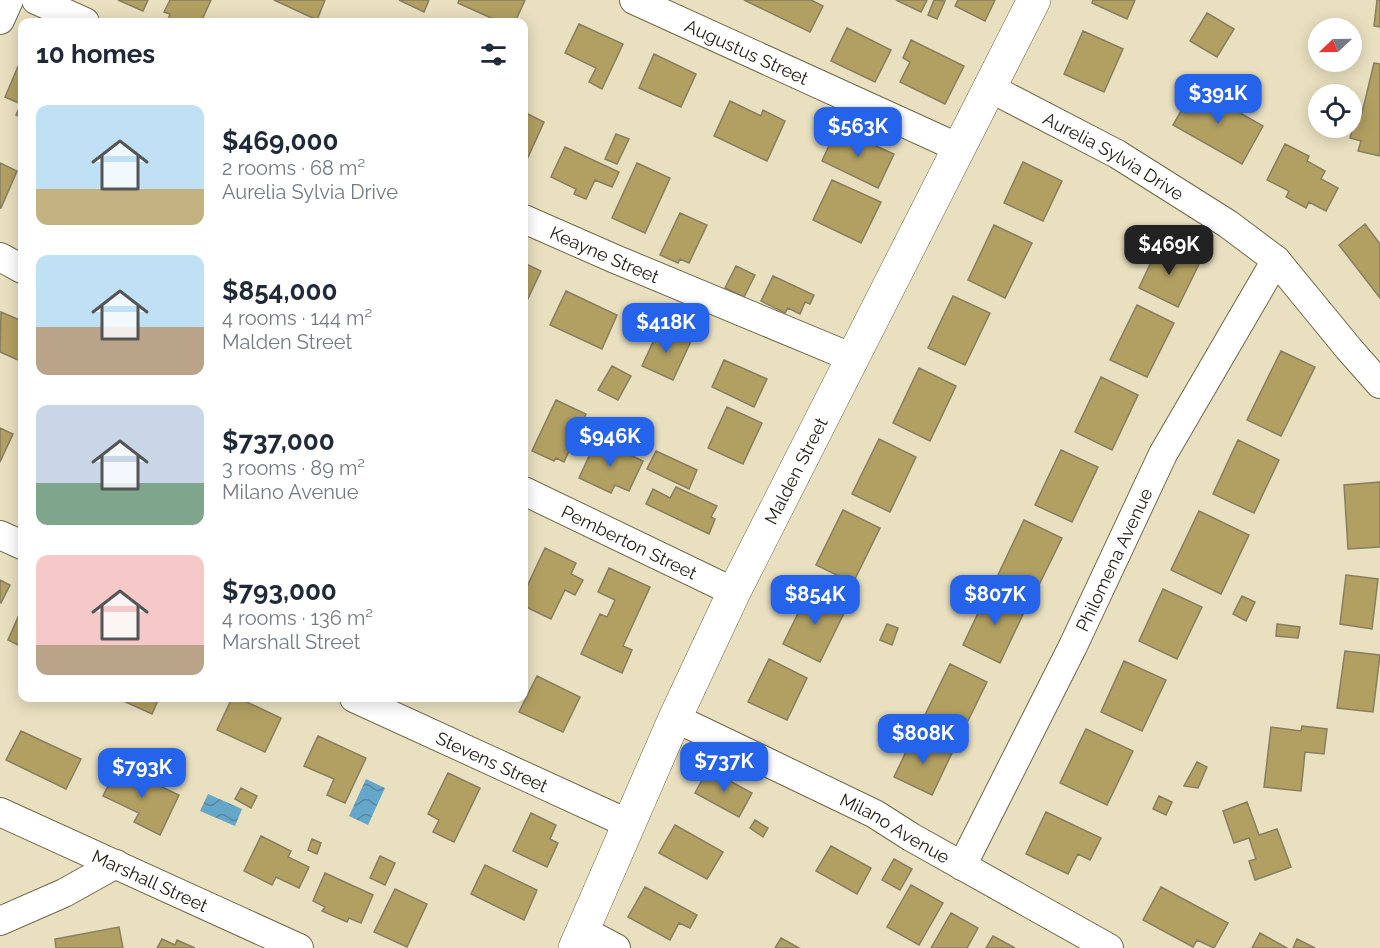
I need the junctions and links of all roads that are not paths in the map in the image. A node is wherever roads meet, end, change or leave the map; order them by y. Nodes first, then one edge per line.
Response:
1 (9, 0) edge
2 (36, 0) edge
3 (634, 0) edge
4 (1034, 0) edge
5 (76, 18) edge
6 (0, 20) edge
7 (990, 88) junction
8 (959, 148) junction
9 (528, 221) edge
10 (0, 257) edge
11 (1276, 260) junction
12 (18, 267) edge
13 (853, 358) junction
14 (1380, 384) edge
15 (528, 493) edge
16 (0, 535) edge
17 (18, 543) edge
18 (734, 592) junction
19 (363, 702) edge
20 (675, 718) junction
21 (0, 812) edge
22 (629, 824) junction
23 (116, 864) junction
24 (962, 866) junction
25 (0, 921) edge
26 (579, 939) edge
27 (299, 948) edge
28 (616, 948) edge
29 (1108, 948) edge

1 - 6 street
2 - 5 street
3 - 8 street, Augustus Street
4 - 7 street, Malden Street
7 - 8 street, Malden Street
7 - 11 street, Aurelia Sylvia Drive
8 - 13 street, Malden Street
9 - 13 street, Keayne Street
10 - 12 street
11 - 14 street, Aurelia Sylvia Drive
11 - 24 street, Philomena Avenue
13 - 18 street, Malden Street
15 - 18 street, Pemberton Street
16 - 17 street
18 - 20 street, Malden Street
19 - 22 street, Stevens Street
20 - 22 street, Malden Street
20 - 24 street, Milano Avenue
21 - 23 street, Marshall Street
22 - 26 street, Malden Street
23 - 25 street
23 - 27 street, Marshall Street
24 - 29 street, Milano Avenue
26 - 28 street

